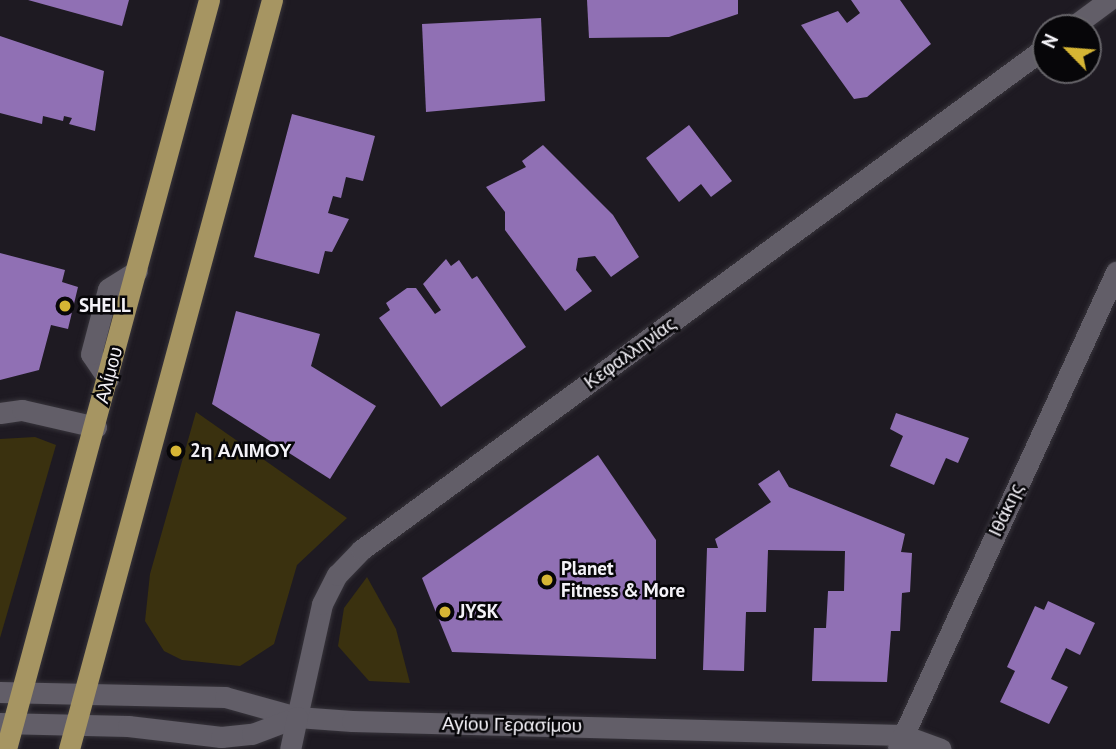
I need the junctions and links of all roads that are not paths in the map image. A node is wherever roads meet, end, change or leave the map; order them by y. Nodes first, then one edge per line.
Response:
1 (209, 0) edge
2 (272, 0) edge
3 (1110, 0) edge
4 (1090, 14) edge
5 (1032, 57) edge
6 (1116, 272) edge
7 (0, 413) edge
8 (96, 427) junction
9 (0, 692) edge
10 (22, 692) junction
11 (84, 692) junction
12 (297, 717) junction
13 (6, 723) edge
14 (76, 724) junction
15 (900, 742) edge
16 (6, 749) edge
17 (69, 749) edge
18 (290, 749) edge
19 (941, 749) edge

1 - 8 main road, Αλίμου
2 - 11 main road
3 - 4 street
5 - 12 street, Κεφαλληνίας
6 - 15 street, Ιθάκης
7 - 8 street
8 - 10 main road, Αλίμου
9 - 10 street, Αγίου Γερασίμου
10 - 11 street, Αγίου Γερασίμου
10 - 13 main road, Αλίμου
11 - 12 street, Αγίου Γερασίμου
11 - 14 main road
12 - 14 street
12 - 15 street, Αγίου Γερασίμου
12 - 18 street, Κεφαλληνίας
13 - 14 street
13 - 16 main road, Αλίμου
14 - 17 main road
15 - 19 street, Αγίου Γερασίμου

